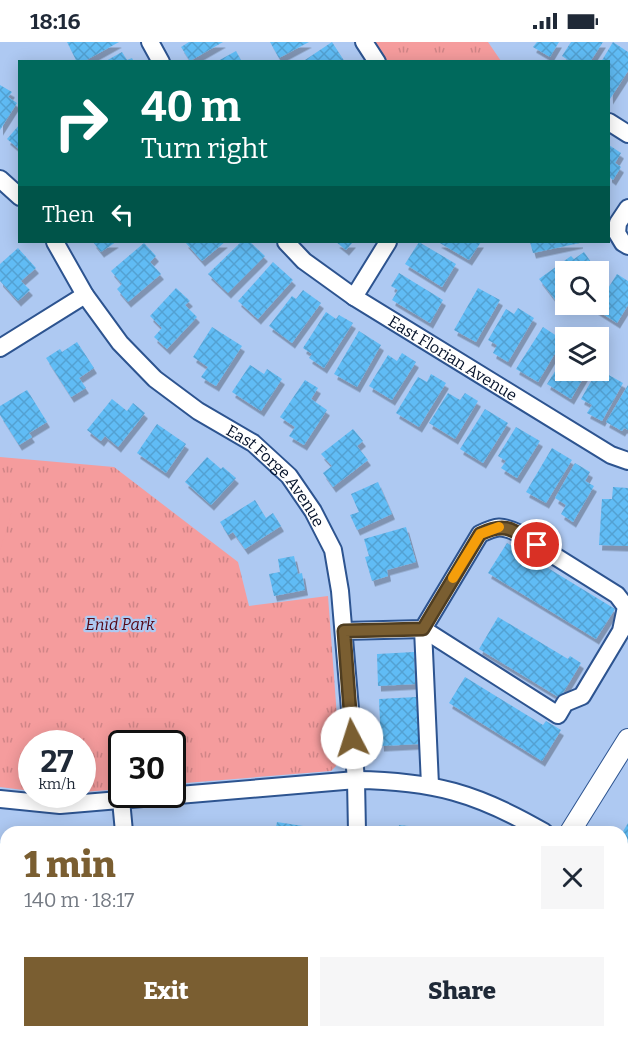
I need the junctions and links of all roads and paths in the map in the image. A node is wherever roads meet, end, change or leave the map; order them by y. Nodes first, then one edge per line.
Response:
1 (150, 42) edge
2 (364, 42) edge
3 (159, 60) edge
4 (376, 60) edge
5 (610, 123) edge
6 (628, 134) edge
7 (0, 179) edge
8 (18, 195) edge
9 (628, 207) edge
10 (56, 243) edge
11 (287, 243) edge
12 (387, 243) edge
13 (628, 246) edge
14 (86, 296) junction
15 (354, 297) junction
16 (0, 348) edge
17 (628, 461) edge
18 (423, 629) junction
19 (344, 631) junction
20 (628, 739) edge
21 (356, 780) junction
22 (430, 785) junction
23 (186, 794) edge
24 (0, 799) edge
25 (108, 801) edge
26 (122, 808) edge
27 (123, 826) edge
28 (357, 826) edge
29 (533, 826) edge
30 (574, 826) edge

1 - 3 street
2 - 4 street
5 - 6 street
7 - 8 street
9 - 13 street
10 - 14 street, East Forge Avenue
11 - 15 street, East Florian Avenue
12 - 15 street
14 - 16 street
14 - 19 street, East Forge Avenue
15 - 17 street, East Florian Avenue
18 - 18 street
18 - 19 street
18 - 22 street
19 - 21 street, East Forge Avenue
20 - 30 main road
21 - 22 street
21 - 23 street
21 - 28 street, East Forge Avenue
22 - 29 street
24 - 25 street
26 - 27 street

